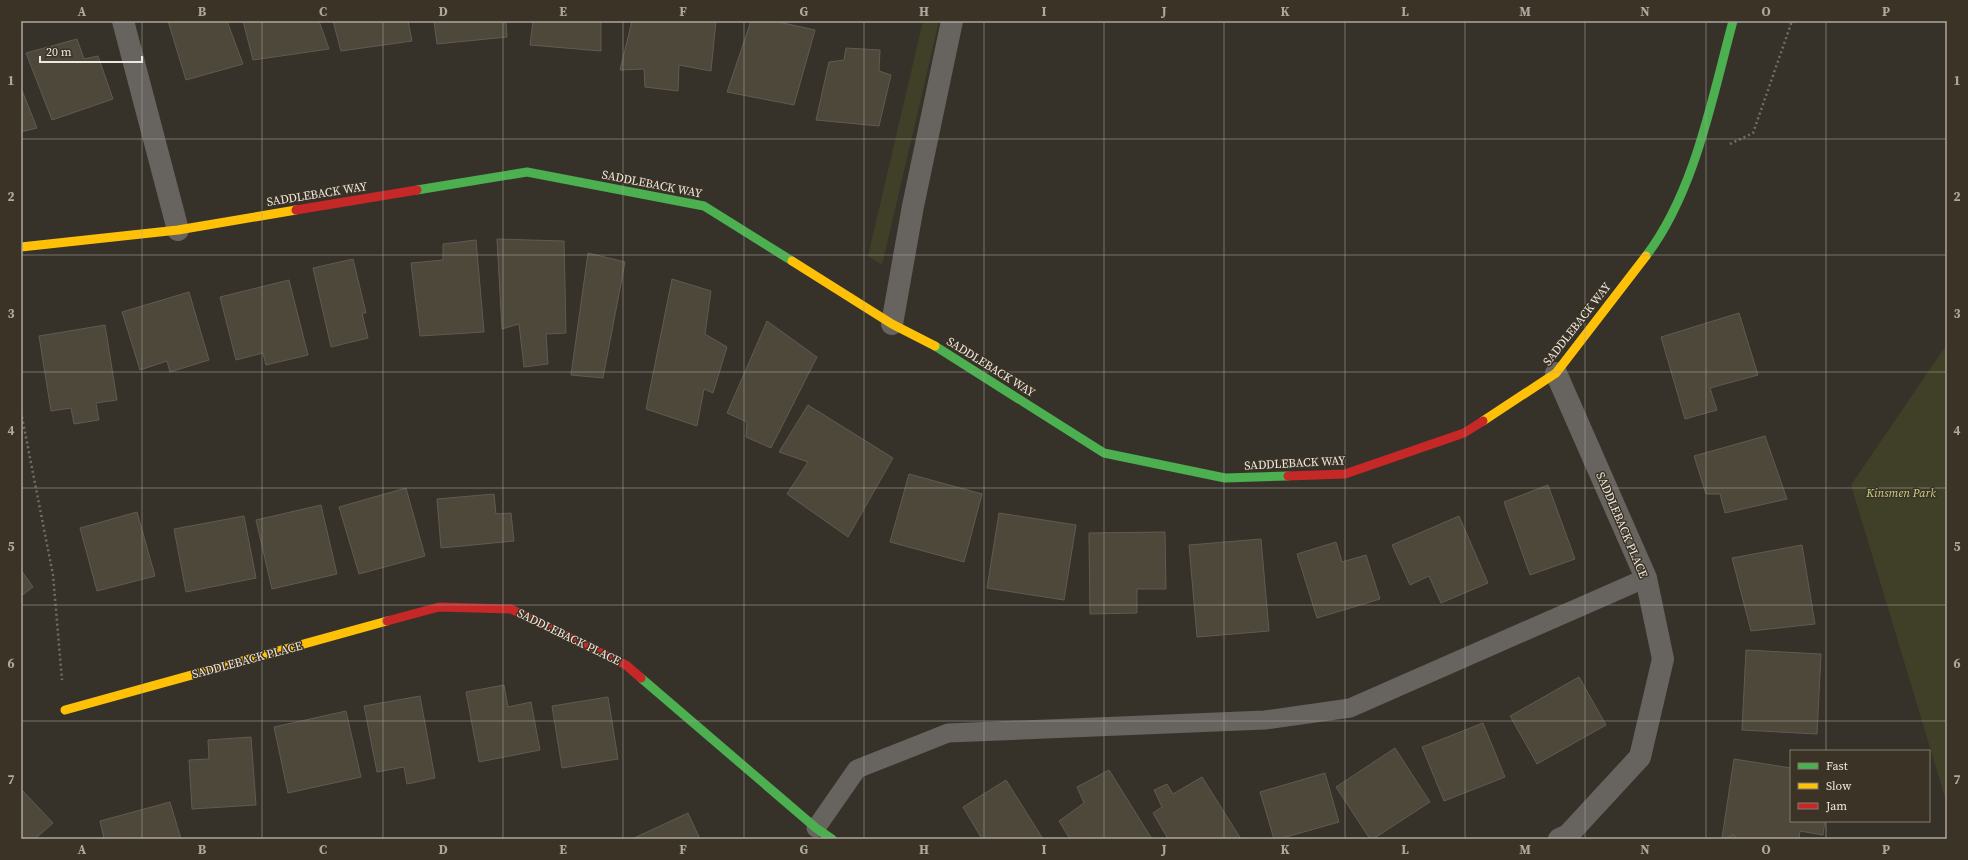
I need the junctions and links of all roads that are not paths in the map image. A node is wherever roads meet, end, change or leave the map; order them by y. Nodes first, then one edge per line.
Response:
1 (123, 21) edge
2 (952, 21) edge
3 (1733, 21) edge
4 (178, 230) junction
5 (21, 247) edge
6 (892, 324) junction
7 (1556, 373) junction
8 (1646, 578) junction
9 (65, 710) road end
10 (816, 828) junction
11 (832, 839) edge
12 (1559, 839) edge

1 - 4 street
2 - 6 street
3 - 7 street, SADDLEBACK WAY
4 - 5 street, SADDLEBACK WAY
4 - 6 street, SADDLEBACK WAY
6 - 7 street, SADDLEBACK WAY
7 - 8 street, SADDLEBACK PLACE
8 - 10 lane
8 - 12 street, SADDLEBACK PLACE
9 - 10 street, SADDLEBACK PLACE
10 - 11 street, SADDLEBACK PLACE

